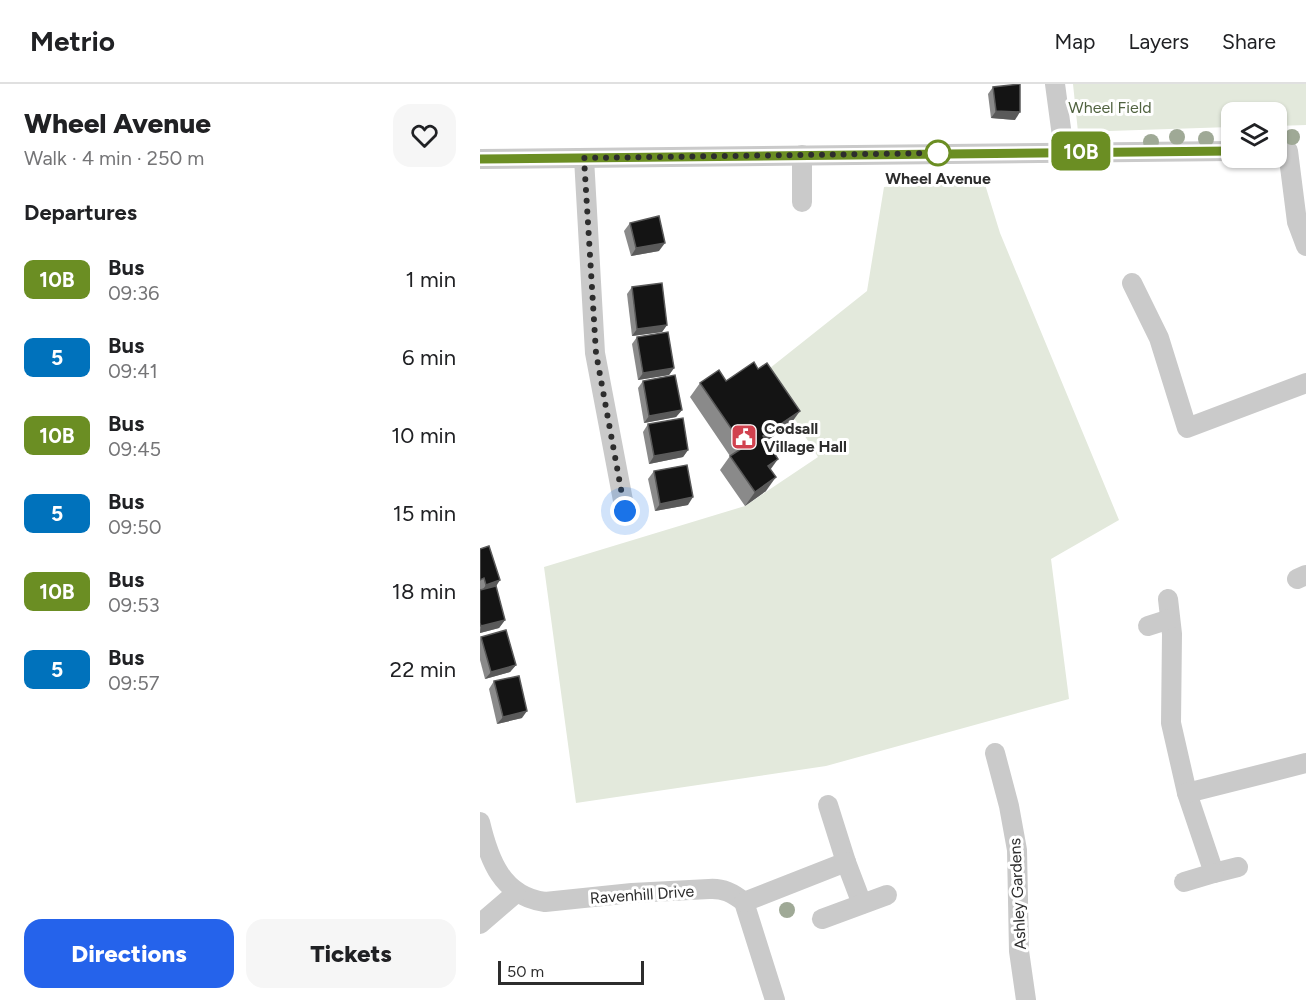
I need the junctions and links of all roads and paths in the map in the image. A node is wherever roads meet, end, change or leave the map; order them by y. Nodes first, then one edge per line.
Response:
1 (1055, 84) edge
2 (1064, 151) junction
3 (1221, 151) edge
4 (1290, 151) edge
5 (802, 155) junction
6 (584, 158) junction
7 (480, 159) edge
8 (802, 202) dead end
9 (1306, 246) edge
10 (1132, 283) dead end
11 (1306, 383) edge
12 (625, 511) dead end
13 (1148, 626) dead end
14 (995, 753) dead end
15 (1306, 763) edge
16 (1187, 793) junction
17 (828, 805) dead end
18 (480, 822) edge
19 (846, 862) junction
20 (1238, 867) dead end
21 (1214, 873) junction
22 (1184, 882) dead end
23 (516, 893) junction
24 (887, 896) dead end
25 (744, 902) junction
26 (862, 904) junction
27 (822, 919) dead end
28 (480, 924) edge
29 (775, 1000) edge
30 (1026, 1000) edge

1 - 2 street
2 - 3 street
2 - 5 street
4 - 9 street
5 - 6 street
5 - 8 street
6 - 7 street
6 - 12 street
10 - 11 street
13 - 16 street
14 - 30 street, Ashley Gardens
15 - 16 street
16 - 21 street
17 - 19 street
18 - 23 street
19 - 25 street
19 - 26 street
20 - 21 street
21 - 22 street
23 - 25 street, Ravenhill Drive
23 - 28 street
24 - 26 street
25 - 29 street
26 - 27 street

